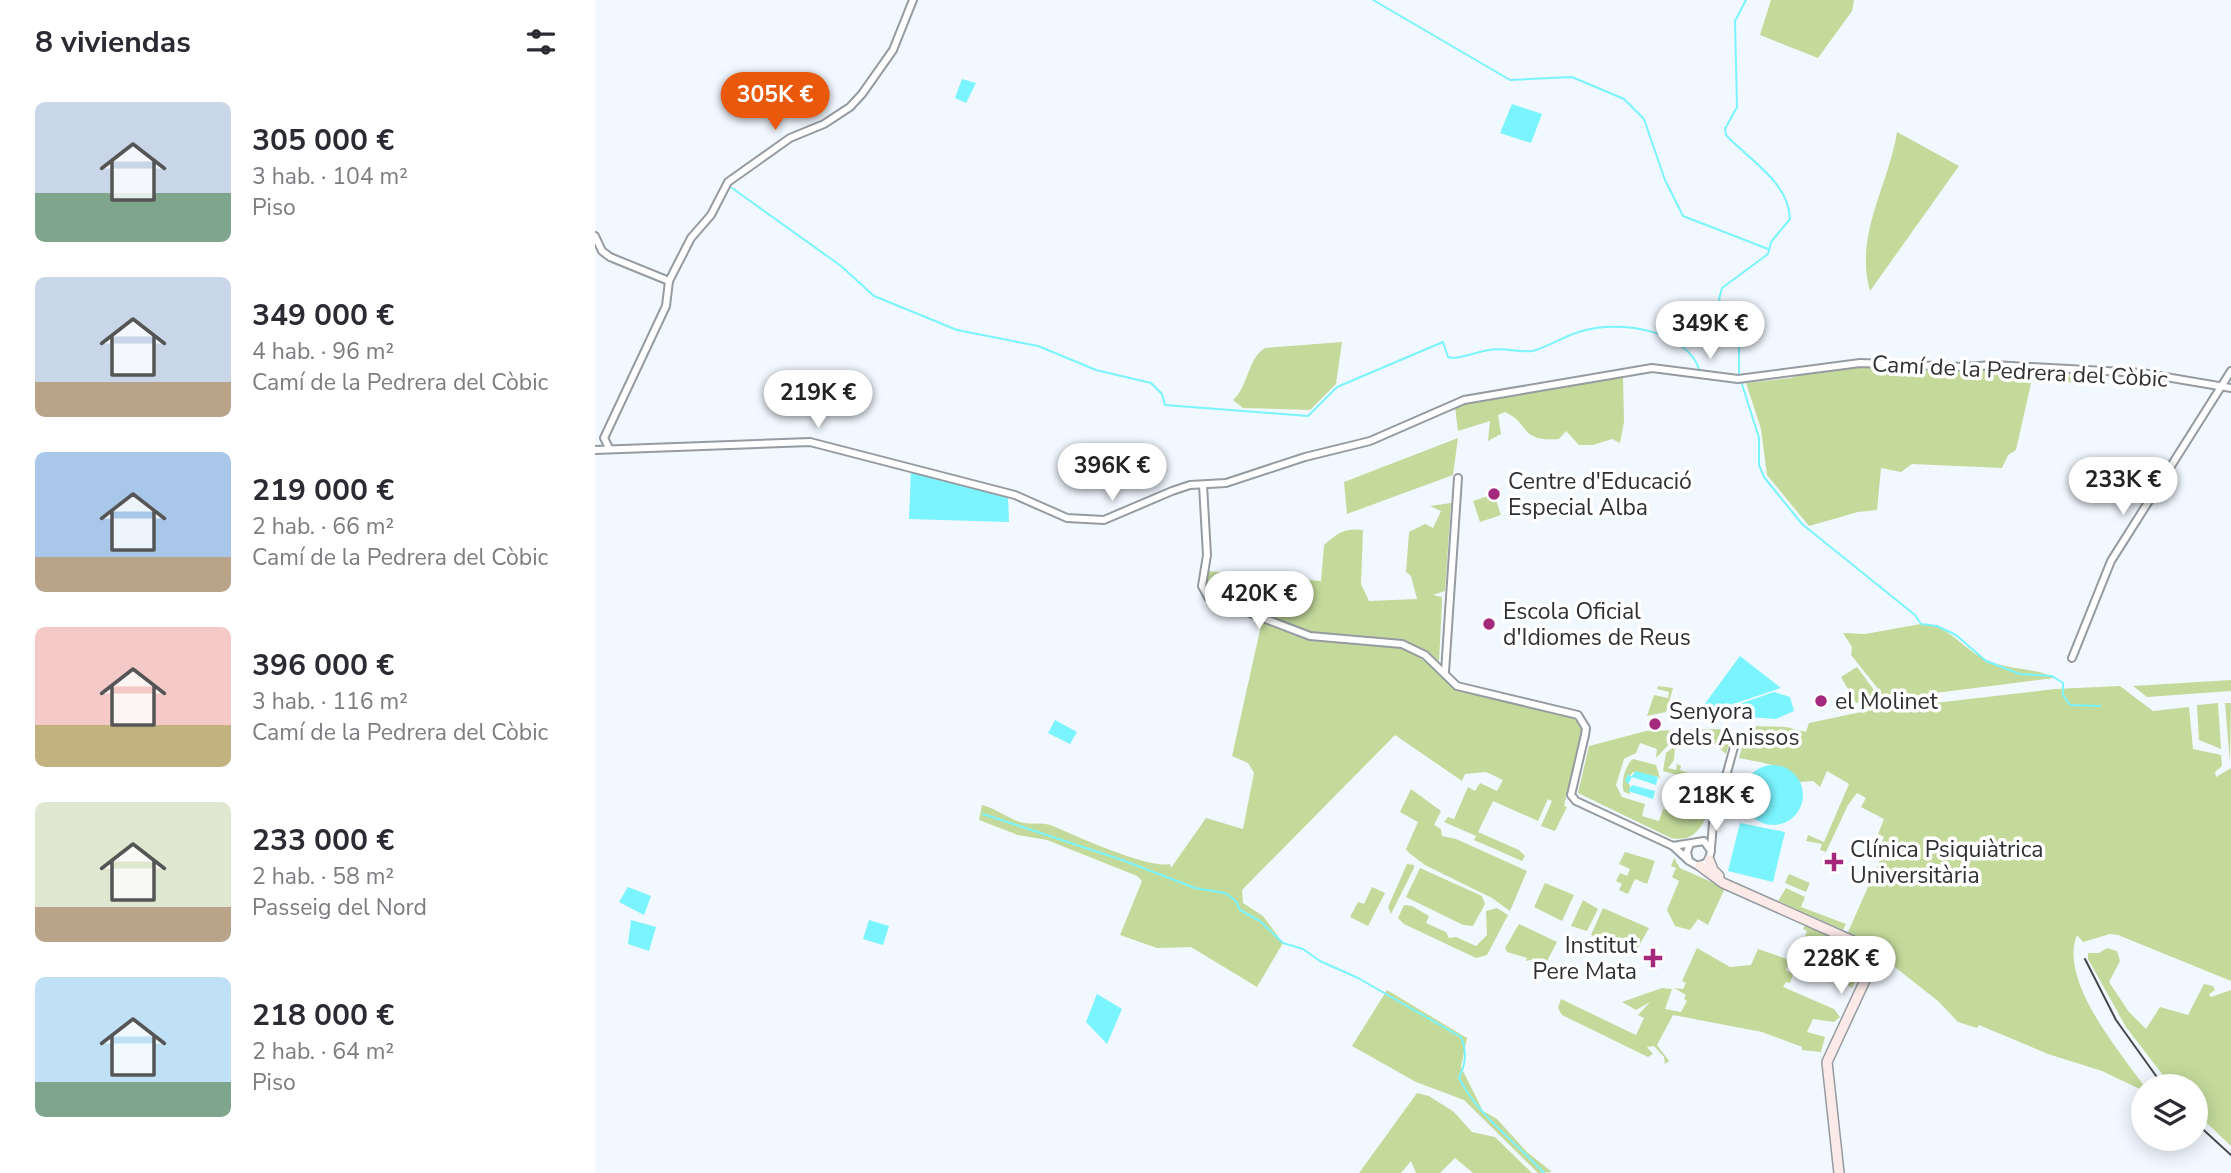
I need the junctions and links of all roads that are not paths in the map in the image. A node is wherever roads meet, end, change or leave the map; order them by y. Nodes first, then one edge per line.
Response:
1 (913, 0) edge
2 (595, 236) edge
3 (669, 281) junction
4 (2231, 371) edge
5 (2222, 386) junction
6 (2231, 388) edge
7 (609, 448) junction
8 (596, 450) edge
9 (1458, 478) dead end
10 (1203, 485) junction
11 (2072, 658) dead end
12 (1445, 673) junction
13 (1734, 747) dead end
14 (1713, 823) junction
15 (1700, 841) junction
16 (1690, 844) junction
17 (1673, 846) junction
18 (1711, 848) junction
19 (1688, 860) junction
20 (1709, 860) junction
21 (1700, 866) junction
22 (1728, 884) junction
23 (1839, 1173) edge

1 - 3 street
2 - 3 street
3 - 7 street
4 - 5 street
5 - 6 street, Camí de la Pedrera del Còbic
5 - 10 street, Camí de la Pedrera del Còbic
5 - 11 street
7 - 8 street, Camí de la Pedrera del Còbic
7 - 10 street, Camí de la Pedrera del Còbic
9 - 12 street
10 - 12 street
12 - 17 street
13 - 14 street
14 - 15 street
14 - 18 street
15 - 16 street
15 - 18 street
16 - 17 street
16 - 19 street
17 - 19 street
18 - 20 street
19 - 21 street
20 - 21 street
20 - 22 street
21 - 22 street
22 - 23 street

